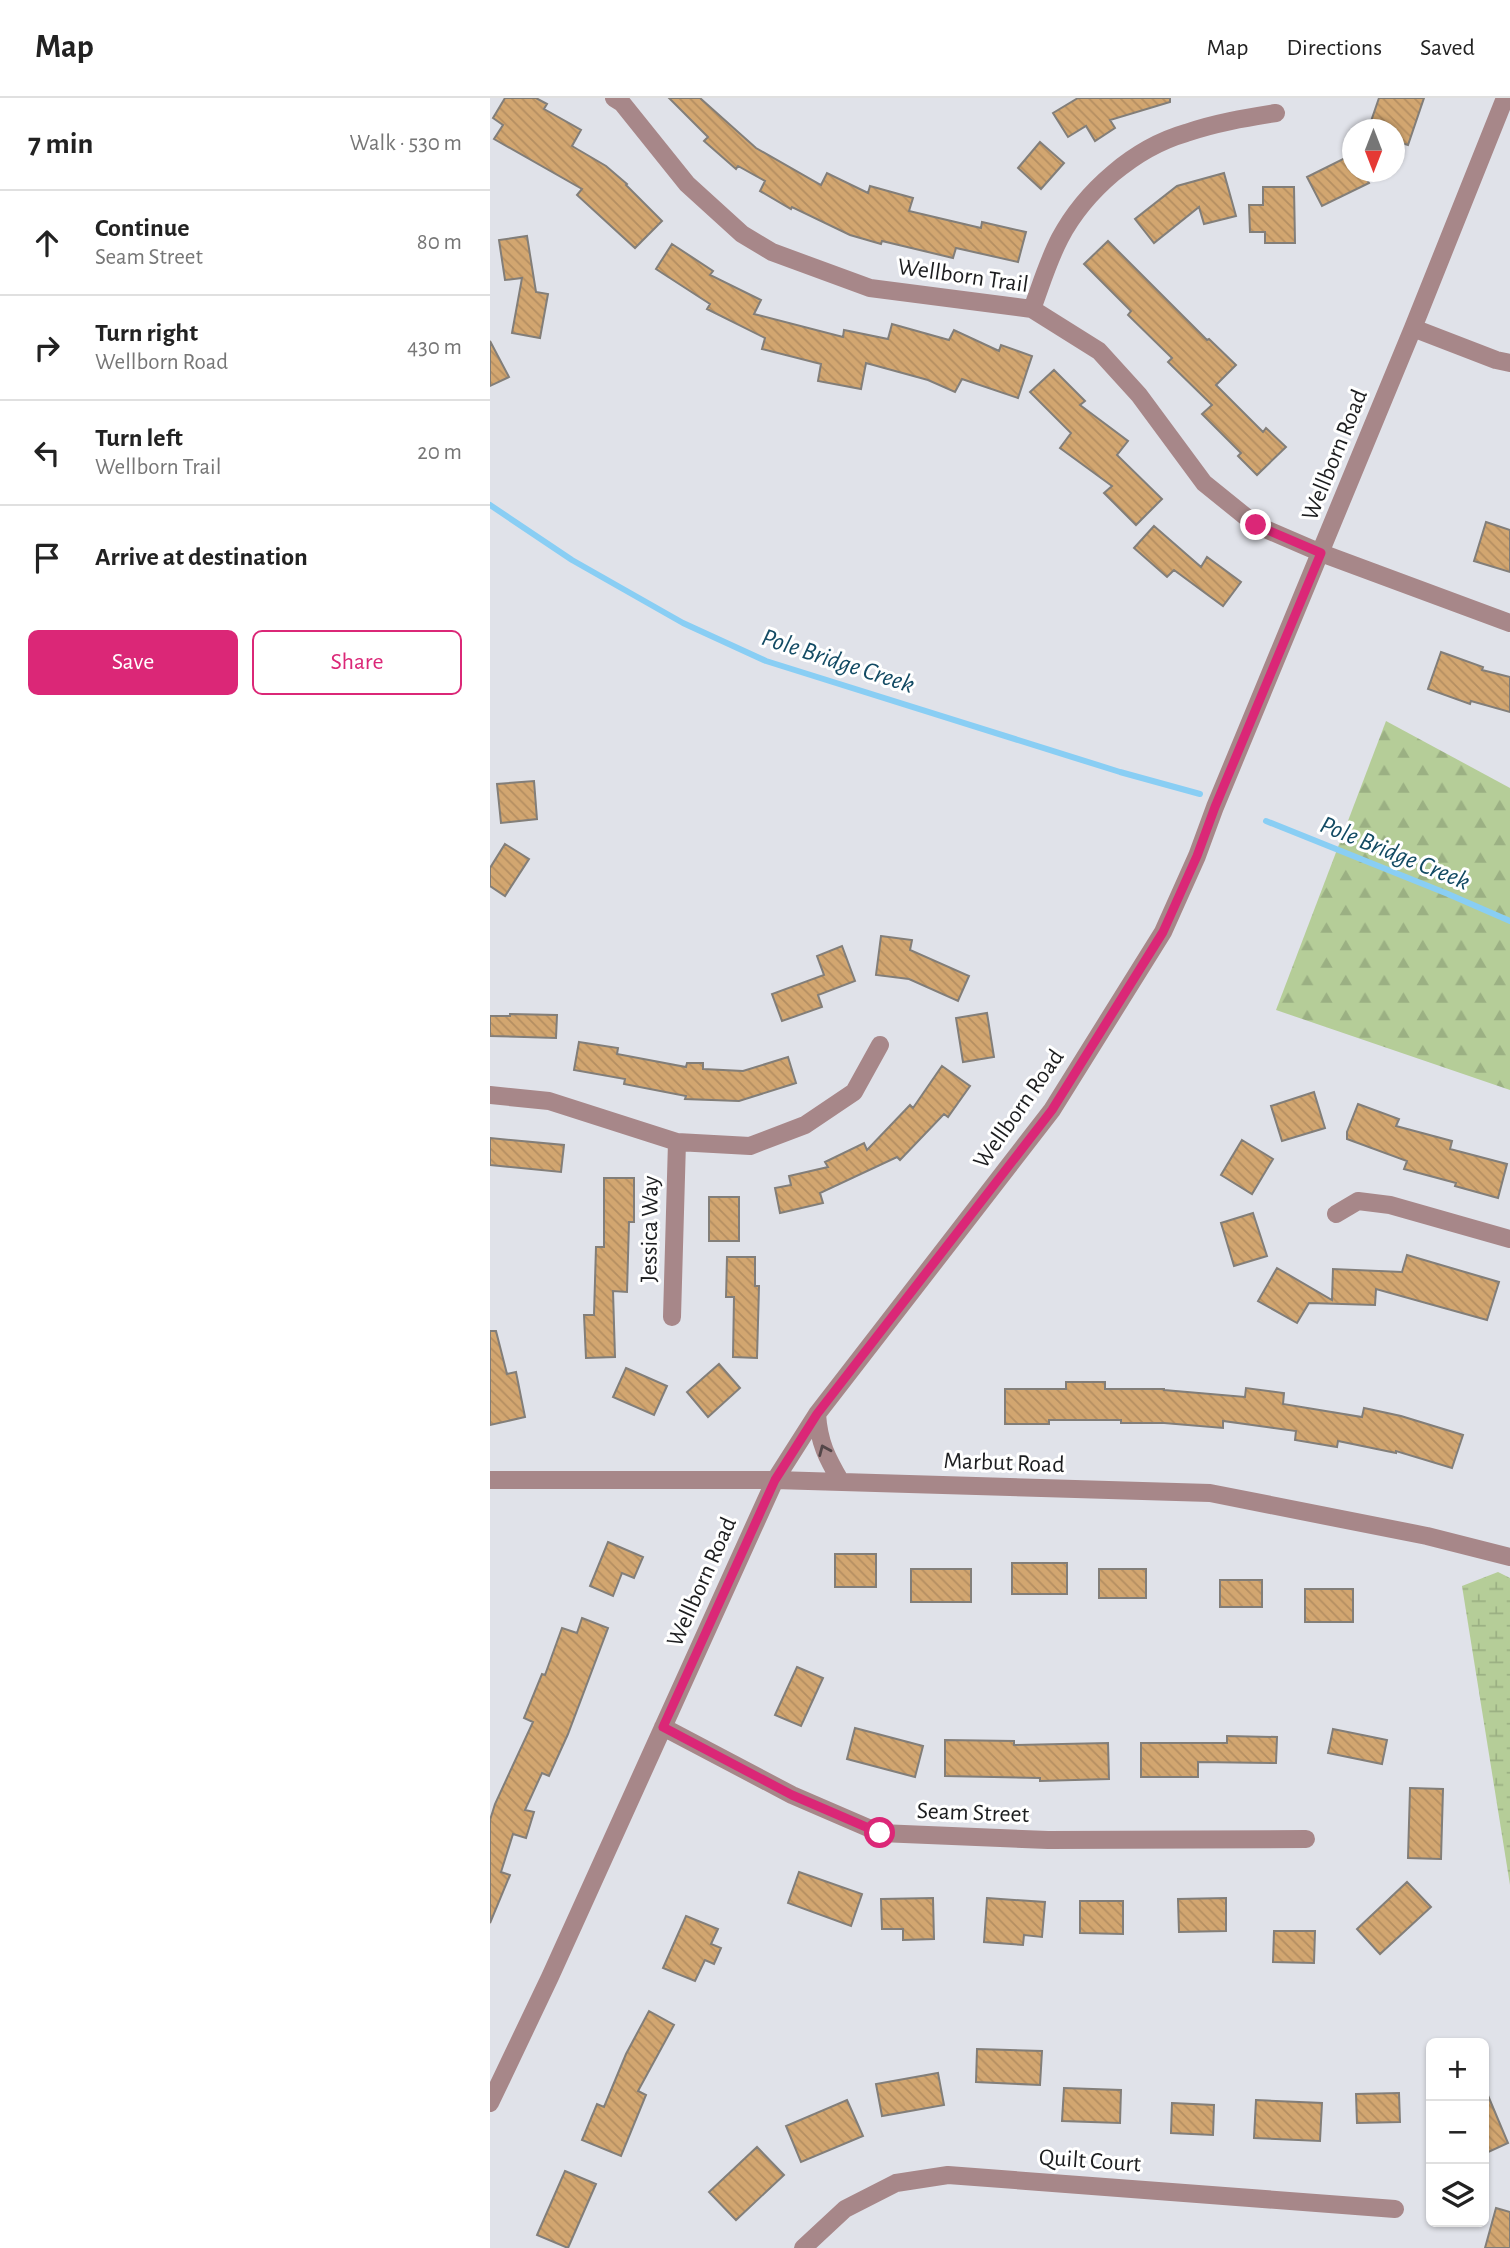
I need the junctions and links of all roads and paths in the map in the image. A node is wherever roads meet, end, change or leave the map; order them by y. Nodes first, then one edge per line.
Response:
1 (614, 98) edge
2 (1505, 98) edge
3 (1276, 113) dead end
4 (1032, 309) junction
5 (1413, 328) junction
6 (1510, 363) edge
7 (1321, 553) junction
8 (1510, 623) edge
9 (880, 1045) dead end
10 (490, 1095) edge
11 (677, 1142) junction
12 (1336, 1214) dead end
13 (1510, 1240) edge
14 (672, 1317) dead end
15 (817, 1414) junction
16 (490, 1480) edge
17 (775, 1480) junction
18 (841, 1482) junction
19 (1510, 1557) edge
20 (663, 1727) junction
21 (1306, 1839) dead end
22 (490, 2103) edge
23 (1395, 2209) dead end
24 (803, 2248) edge

1 - 4 street, Wellborn Trail
2 - 5 street, Wellborn Road
3 - 4 street
4 - 7 street, Wellborn Trail
5 - 6 street
5 - 7 street, Wellborn Road
7 - 8 street, Wellborn Trail
7 - 15 street, Wellborn Road
9 - 11 street
10 - 11 street
11 - 14 street, Jessica Way
12 - 13 street
15 - 17 street, Wellborn Road
18 -> 15 street
16 - 17 street, Marbut Road
17 - 18 street, Marbut Road
17 - 20 street, Wellborn Road
18 - 19 street, Marbut Road
20 - 21 street, Seam Street
20 - 22 street, Wellborn Road
23 - 24 street, Quilt Court

